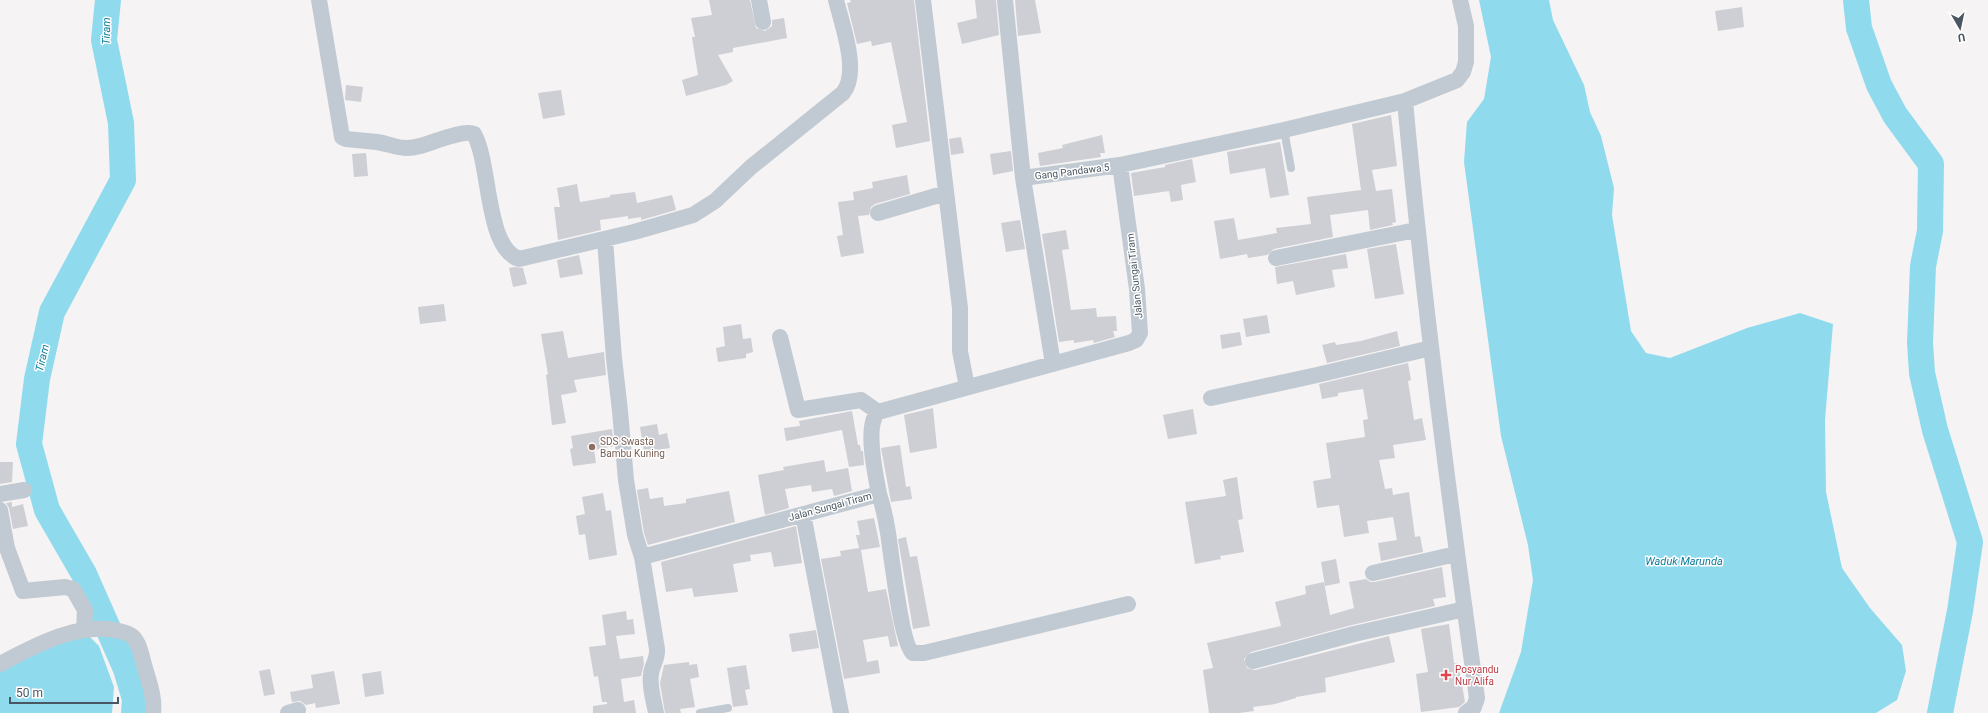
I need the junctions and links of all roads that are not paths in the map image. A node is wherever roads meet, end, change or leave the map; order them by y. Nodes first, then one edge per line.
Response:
1 (319, 0) edge
2 (759, 0) edge
3 (836, 0) edge
4 (923, 0) edge
5 (1005, 0) edge
6 (1460, 0) edge
7 (763, 22) dead end
8 (1405, 101) junction
9 (1284, 130) junction
10 (1120, 165) junction
11 (1291, 168) dead end
12 (1023, 178) junction
13 (946, 193) junction
14 (878, 213) dead end
15 (1416, 230) junction
16 (605, 240) junction
17 (1276, 258) dead end
18 (780, 337) dead end
19 (1431, 348) junction
20 (1053, 364) junction
21 (968, 387) junction
22 (1210, 398) dead end
23 (878, 412) junction
24 (24, 490) dead end
25 (0, 494) edge
26 (879, 494) junction
27 (0, 510) edge
28 (803, 514) junction
29 (1456, 554) junction
30 (642, 557) junction
31 (1372, 573) dead end
32 (1128, 604) dead end
33 (1465, 609) junction
34 (88, 630) junction
35 (1253, 661) dead end
36 (0, 664) edge
37 (728, 708) dead end
38 (154, 713) edge
39 (656, 713) edge
40 (700, 713) edge
41 (841, 713) edge
42 (1466, 713) edge

1 - 16 street
2 - 7 street
3 - 16 street
4 - 13 street
5 - 12 street
6 - 8 street
8 - 9 street
8 - 15 street
9 - 10 street
9 - 11 lane
10 - 12 street, Gang Pandawa 5
10 - 20 street, Jalan Sungai Tiram
12 - 20 street
13 - 14 street
13 - 21 street
15 - 17 street
15 - 19 street
16 - 30 street
18 - 23 street
19 - 22 street
19 - 29 street
20 - 21 street, Jalan Sungai Tiram
21 - 23 street, Jalan Sungai Tiram
23 - 26 street, Jalan Sungai Tiram
24 - 25 street
26 - 28 street, Jalan Sungai Tiram
26 - 32 street
27 - 34 street
28 - 30 street, Jalan Sungai Tiram
28 - 41 street
29 - 31 street
29 - 33 street
30 - 39 street
33 - 35 street
33 - 42 street
34 - 36 street
34 - 38 street
37 - 40 lane

